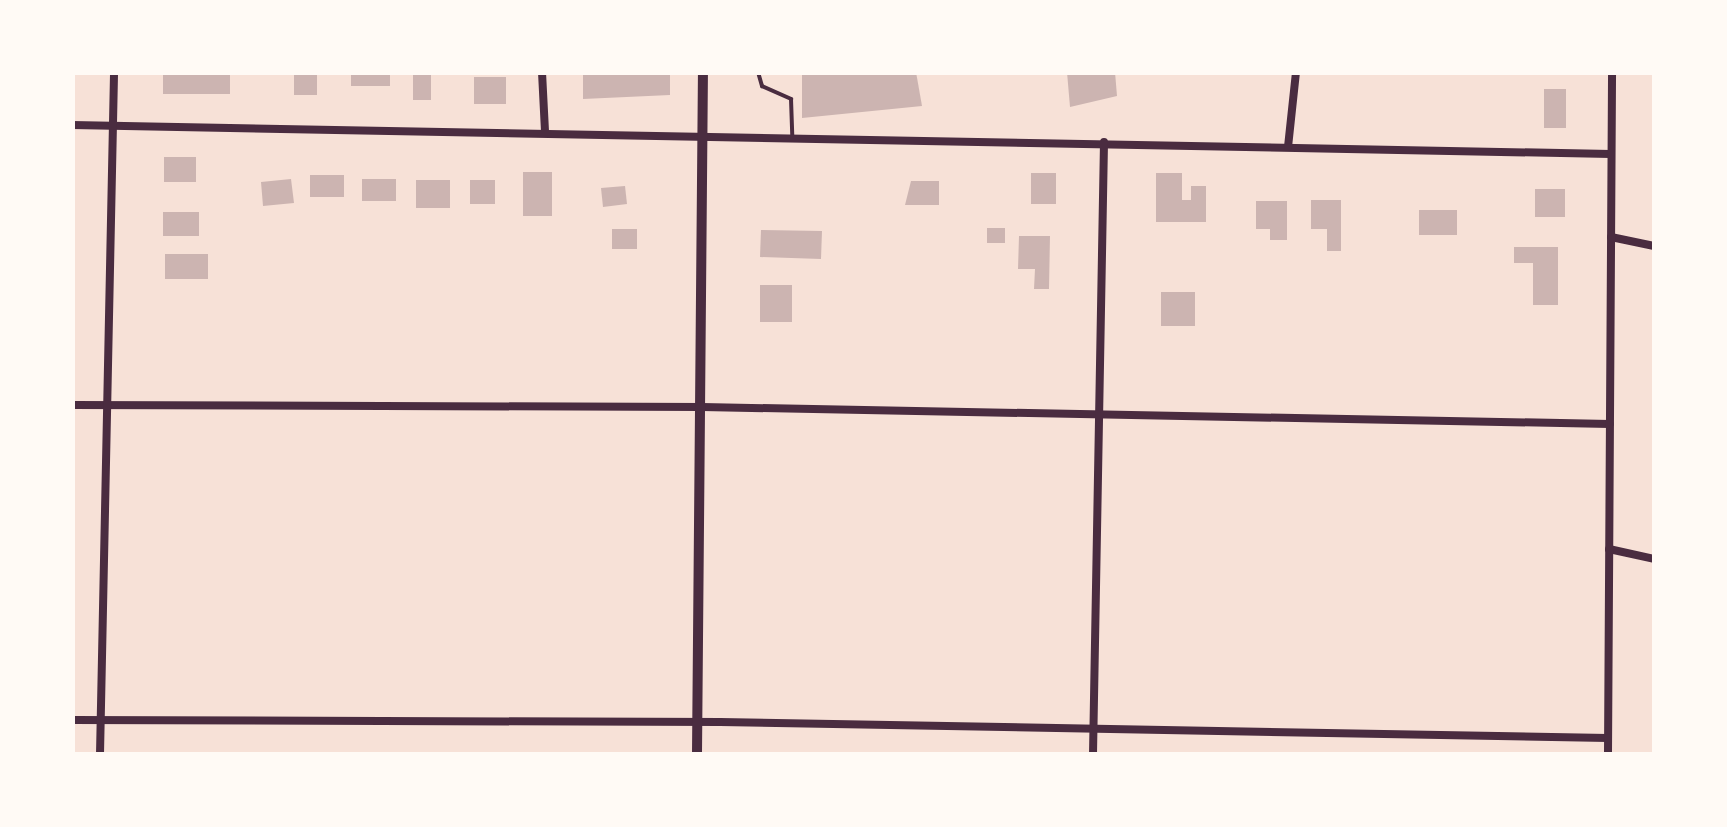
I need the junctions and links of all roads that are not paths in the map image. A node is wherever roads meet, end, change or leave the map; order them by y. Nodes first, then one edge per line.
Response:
1 (114, 72) edge
2 (542, 72) edge
3 (704, 72) edge
4 (758, 72) edge
5 (1296, 72) edge
6 (1612, 72) edge
7 (72, 124) edge
8 (112, 125) junction
9 (545, 131) junction
10 (708, 134) junction
11 (792, 135) junction
12 (1104, 142) junction
13 (1288, 147) junction
14 (1612, 154) junction
15 (1611, 236) junction
16 (1654, 246) edge
17 (72, 405) edge
18 (107, 406) junction
19 (702, 406) junction
20 (1097, 415) junction
21 (1610, 424) junction
22 (1609, 549) junction
23 (1654, 559) edge
24 (72, 720) edge
25 (101, 720) junction
26 (698, 722) junction
27 (1093, 729) junction
28 (1608, 738) junction
29 (100, 754) edge
30 (697, 754) edge
31 (1093, 754) edge
32 (1608, 754) edge

1 - 8 street
2 - 9 street
3 - 10 street
4 - 11 lane
5 - 13 street
6 - 14 street
7 - 8 street
8 - 9 street
8 - 18 street
9 - 10 street
10 - 11 street
10 - 19 street
11 - 12 street
12 - 13 street
12 - 20 street
13 - 14 street
14 - 15 street
15 - 16 street
15 - 21 street
17 - 18 street
18 - 19 street
18 - 25 street
19 - 20 street
19 - 26 street
20 - 21 street
20 - 27 street
21 - 22 street
22 - 23 street
22 - 28 street
24 - 25 street
25 - 26 street
25 - 29 street
26 - 27 street
26 - 30 street
27 - 28 street
27 - 31 street
28 - 32 street

